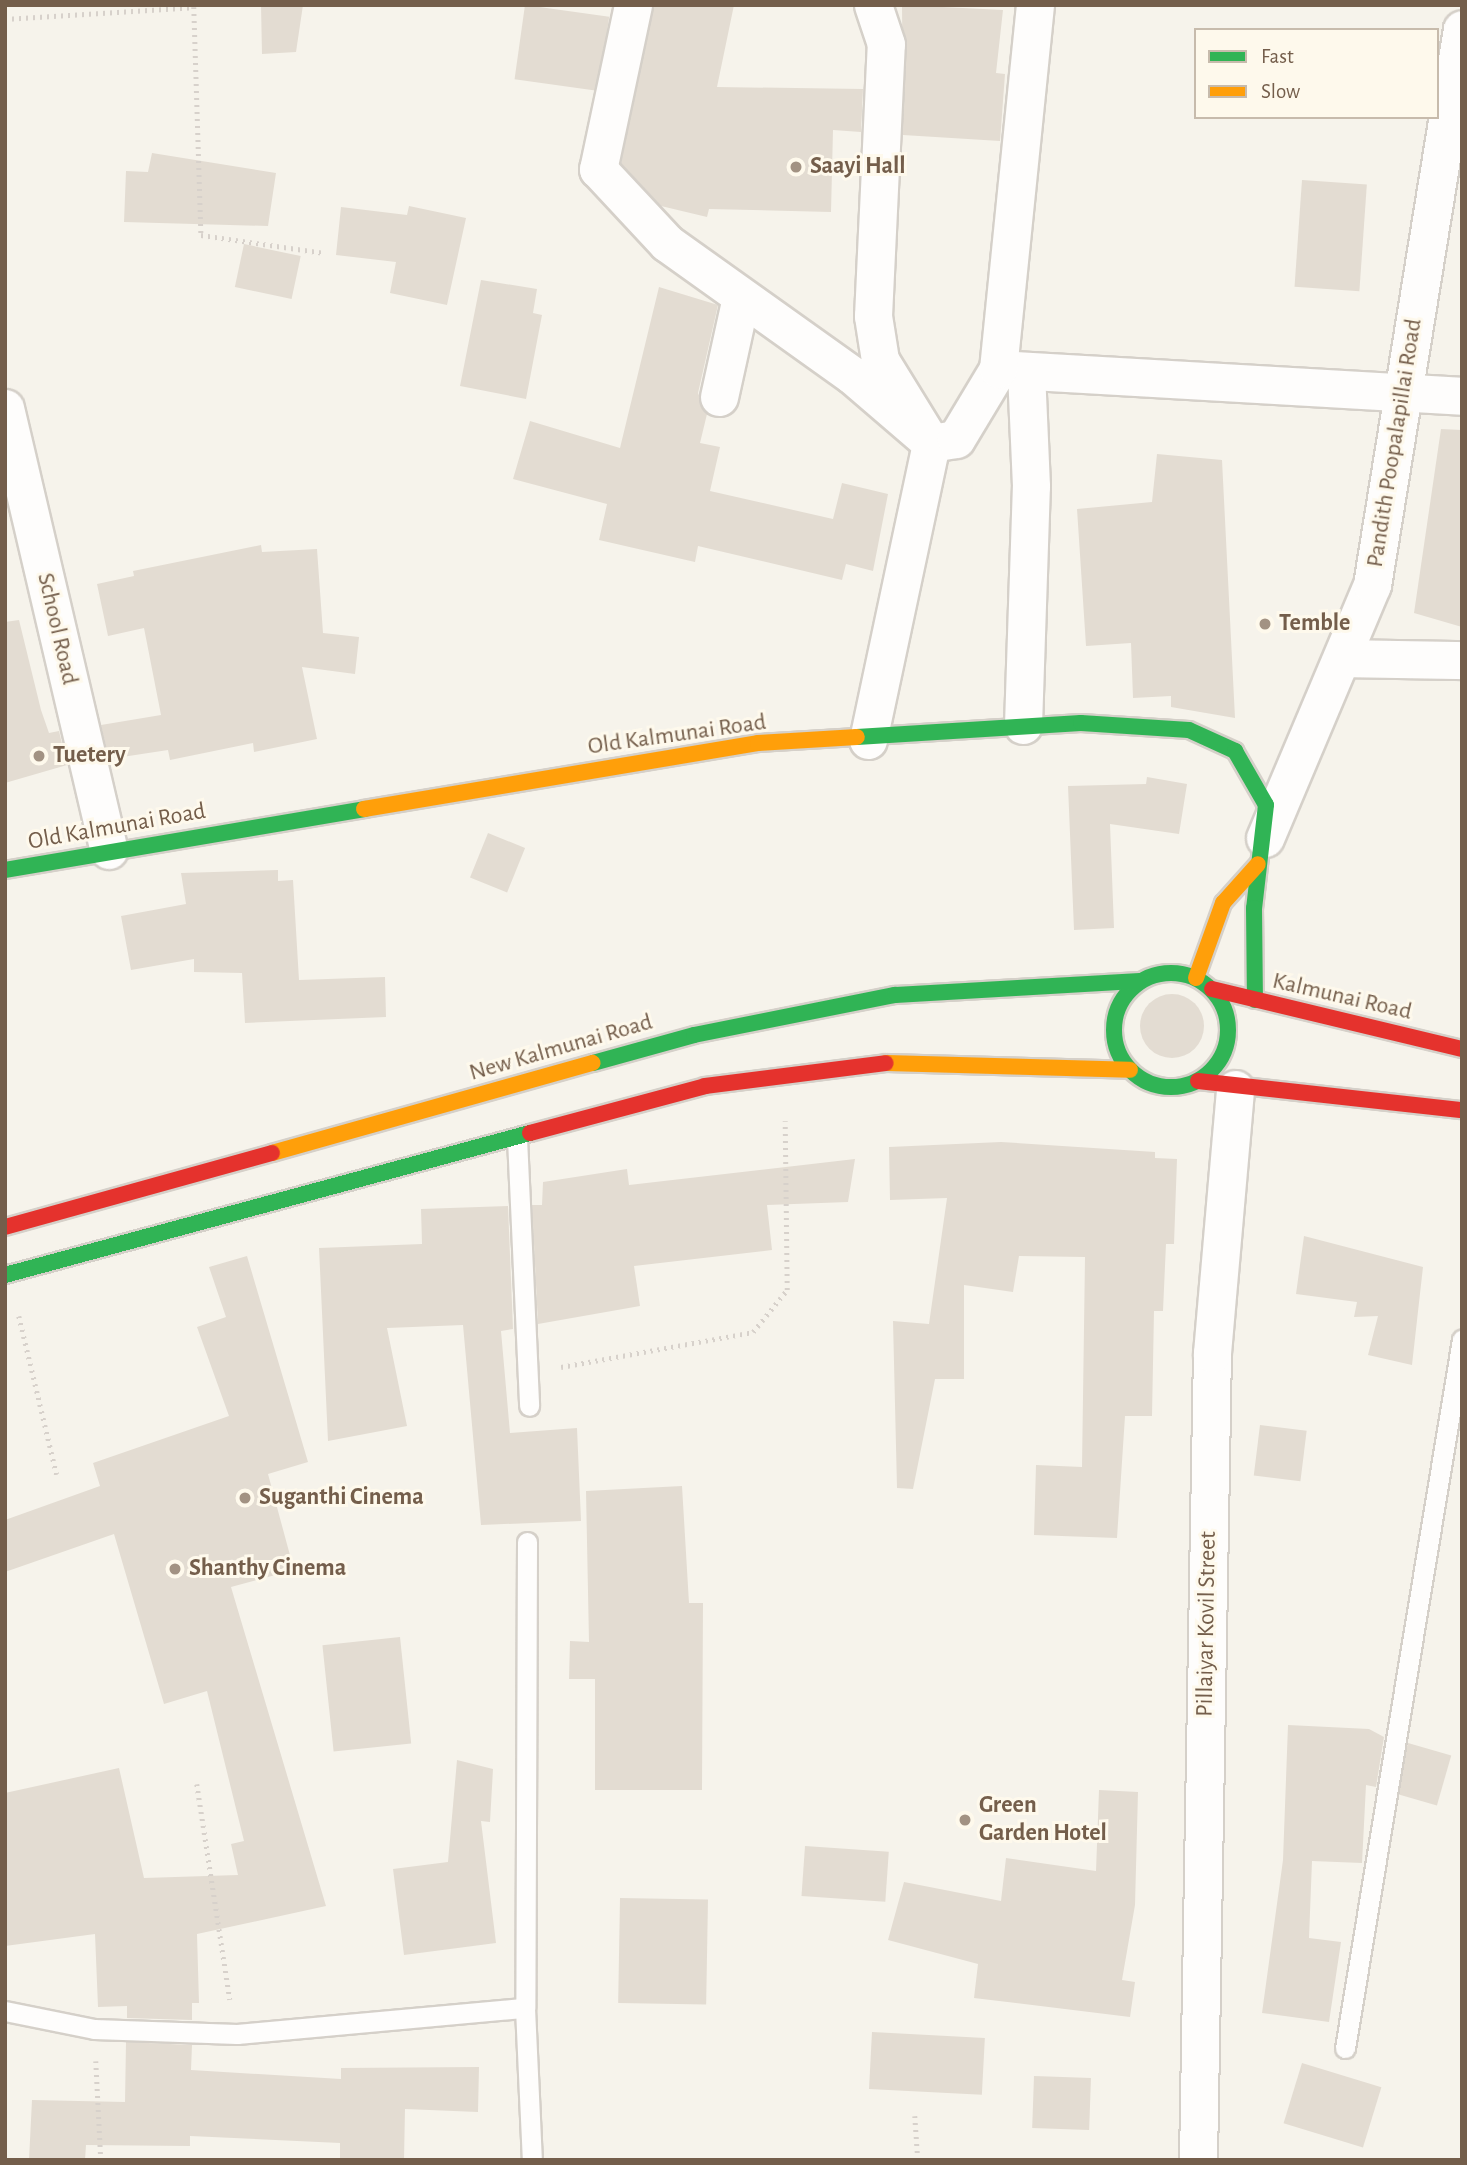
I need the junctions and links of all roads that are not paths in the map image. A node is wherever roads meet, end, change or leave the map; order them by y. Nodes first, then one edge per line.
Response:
1 (633, 5) edge
2 (873, 5) edge
3 (1035, 5) edge
4 (1462, 29) edge
5 (741, 297) junction
6 (1012, 370) junction
7 (1404, 393) junction
8 (1462, 396) edge
9 (719, 397) dead end
10 (5, 408) edge
11 (931, 443) junction
12 (1343, 658) junction
13 (1462, 660) edge
14 (1023, 725) junction
15 (868, 740) junction
16 (109, 850) junction
17 (1262, 851) junction
18 (5, 870) edge
19 (1196, 978) junction
20 (1141, 981) junction
21 (1212, 989) junction
22 (1255, 1000) junction
23 (1462, 1049) edge
24 (1130, 1070) junction
25 (1198, 1080) junction
26 (1235, 1089) junction
27 (1462, 1110) edge
28 (517, 1138) junction
29 (5, 1227) edge
30 (7, 1275) edge
31 (1462, 1340) edge
32 (529, 1406) dead end
33 (527, 1542) dead end
34 (525, 2008) junction
35 (5, 2011) edge
36 (1345, 2048) dead end
37 (532, 2160) edge
38 (1198, 2160) edge

1 - 5 street
2 - 11 street
3 - 6 street
4 - 7 street, Pandith Poopalapillai Road
5 - 9 street
5 - 11 street
6 - 7 street
6 - 11 street
6 - 14 street
7 - 8 street
7 - 12 street, Pandith Poopalapillai Road
10 - 16 street, School Road
11 - 15 street
12 - 13 street
12 - 17 street, Pandith Poopalapillai Road
14 - 15 main road, Old Kalmunai Road
14 - 17 main road, Old Kalmunai Road
15 - 16 main road, Old Kalmunai Road
16 - 18 main road, Old Kalmunai Road
17 - 19 main road
17 - 22 main road, Old Kalmunai Road
19 - 20 main road
19 - 21 main road
20 - 24 main road
20 - 29 main road, New Kalmunai Road
21 - 22 main road, Kalmunai Road
21 - 25 main road
22 - 23 main road, Kalmunai Road
24 - 25 main road
24 - 28 main road
25 - 26 main road
26 - 27 main road
26 - 38 street, Pillaiyar Kovil Street
28 - 30 main road
28 - 32 lane
31 - 36 lane
33 - 34 lane
34 - 35 lane
34 - 37 lane

